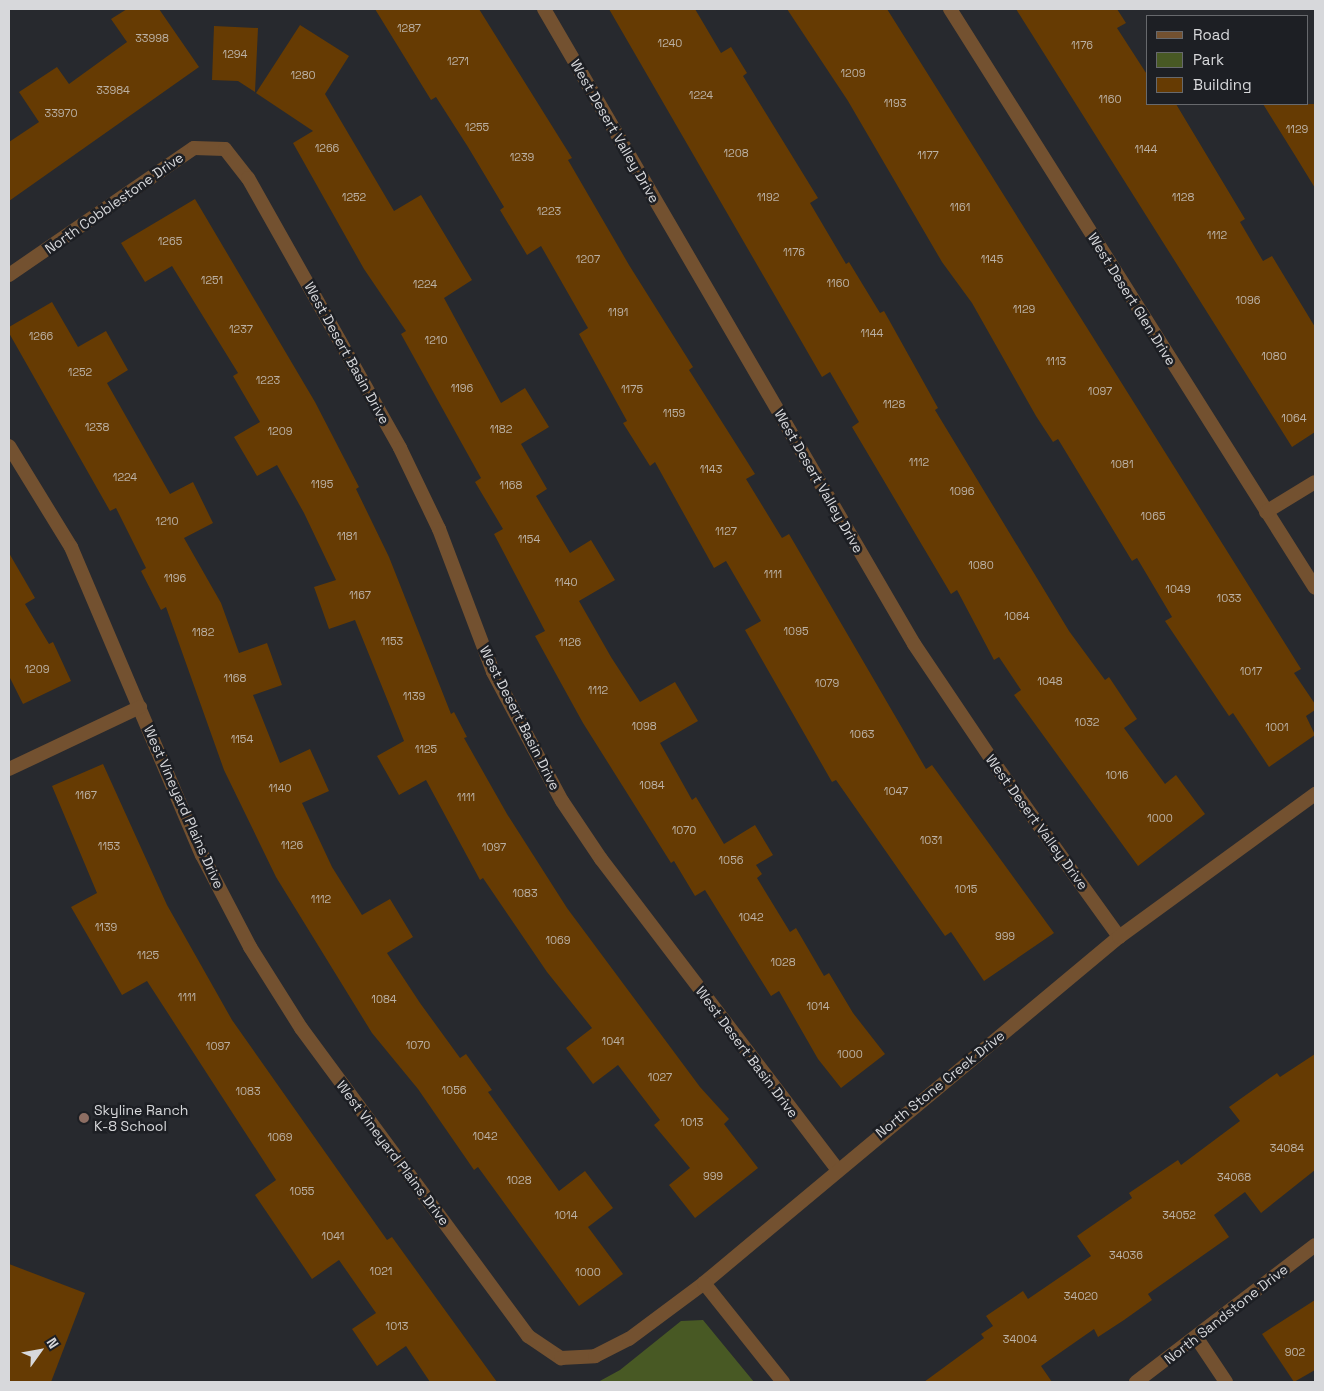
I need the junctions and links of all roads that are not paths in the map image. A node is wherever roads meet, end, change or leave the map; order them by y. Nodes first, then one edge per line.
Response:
1 (544, 9) edge
2 (950, 9) edge
3 (225, 149) joint
4 (9, 275) edge
5 (9, 446) edge
6 (1315, 482) edge
7 (1266, 512) junction
8 (1315, 588) edge
9 (140, 707) junction
10 (9, 769) edge
11 (1315, 794) edge
12 (1119, 937) junction
13 (837, 1169) junction
14 (1315, 1245) edge
15 (704, 1283) junction
16 (1196, 1337) junction
17 (561, 1358) joint
18 (783, 1382) edge
19 (1136, 1382) edge
20 (1226, 1382) edge

1 - 12 street, West Desert Valley Drive
2 - 7 street, West Desert Glen Drive
3 - 4 street, North Cobblestone Drive
3 - 13 street, West Desert Basin Drive
5 - 9 street, West Vineyard Plains Drive
6 - 7 street
7 - 8 street, West Desert Glen Drive
9 - 10 street
9 - 17 street, West Vineyard Plains Drive
11 - 12 street, North Stone Creek Drive
12 - 13 street, North Stone Creek Drive
13 - 15 street, North Stone Creek Drive
14 - 16 street, North Sandstone Drive
15 - 17 street, North Stone Creek Drive
15 - 18 street
16 - 19 street, North Sandstone Drive
16 - 20 street

